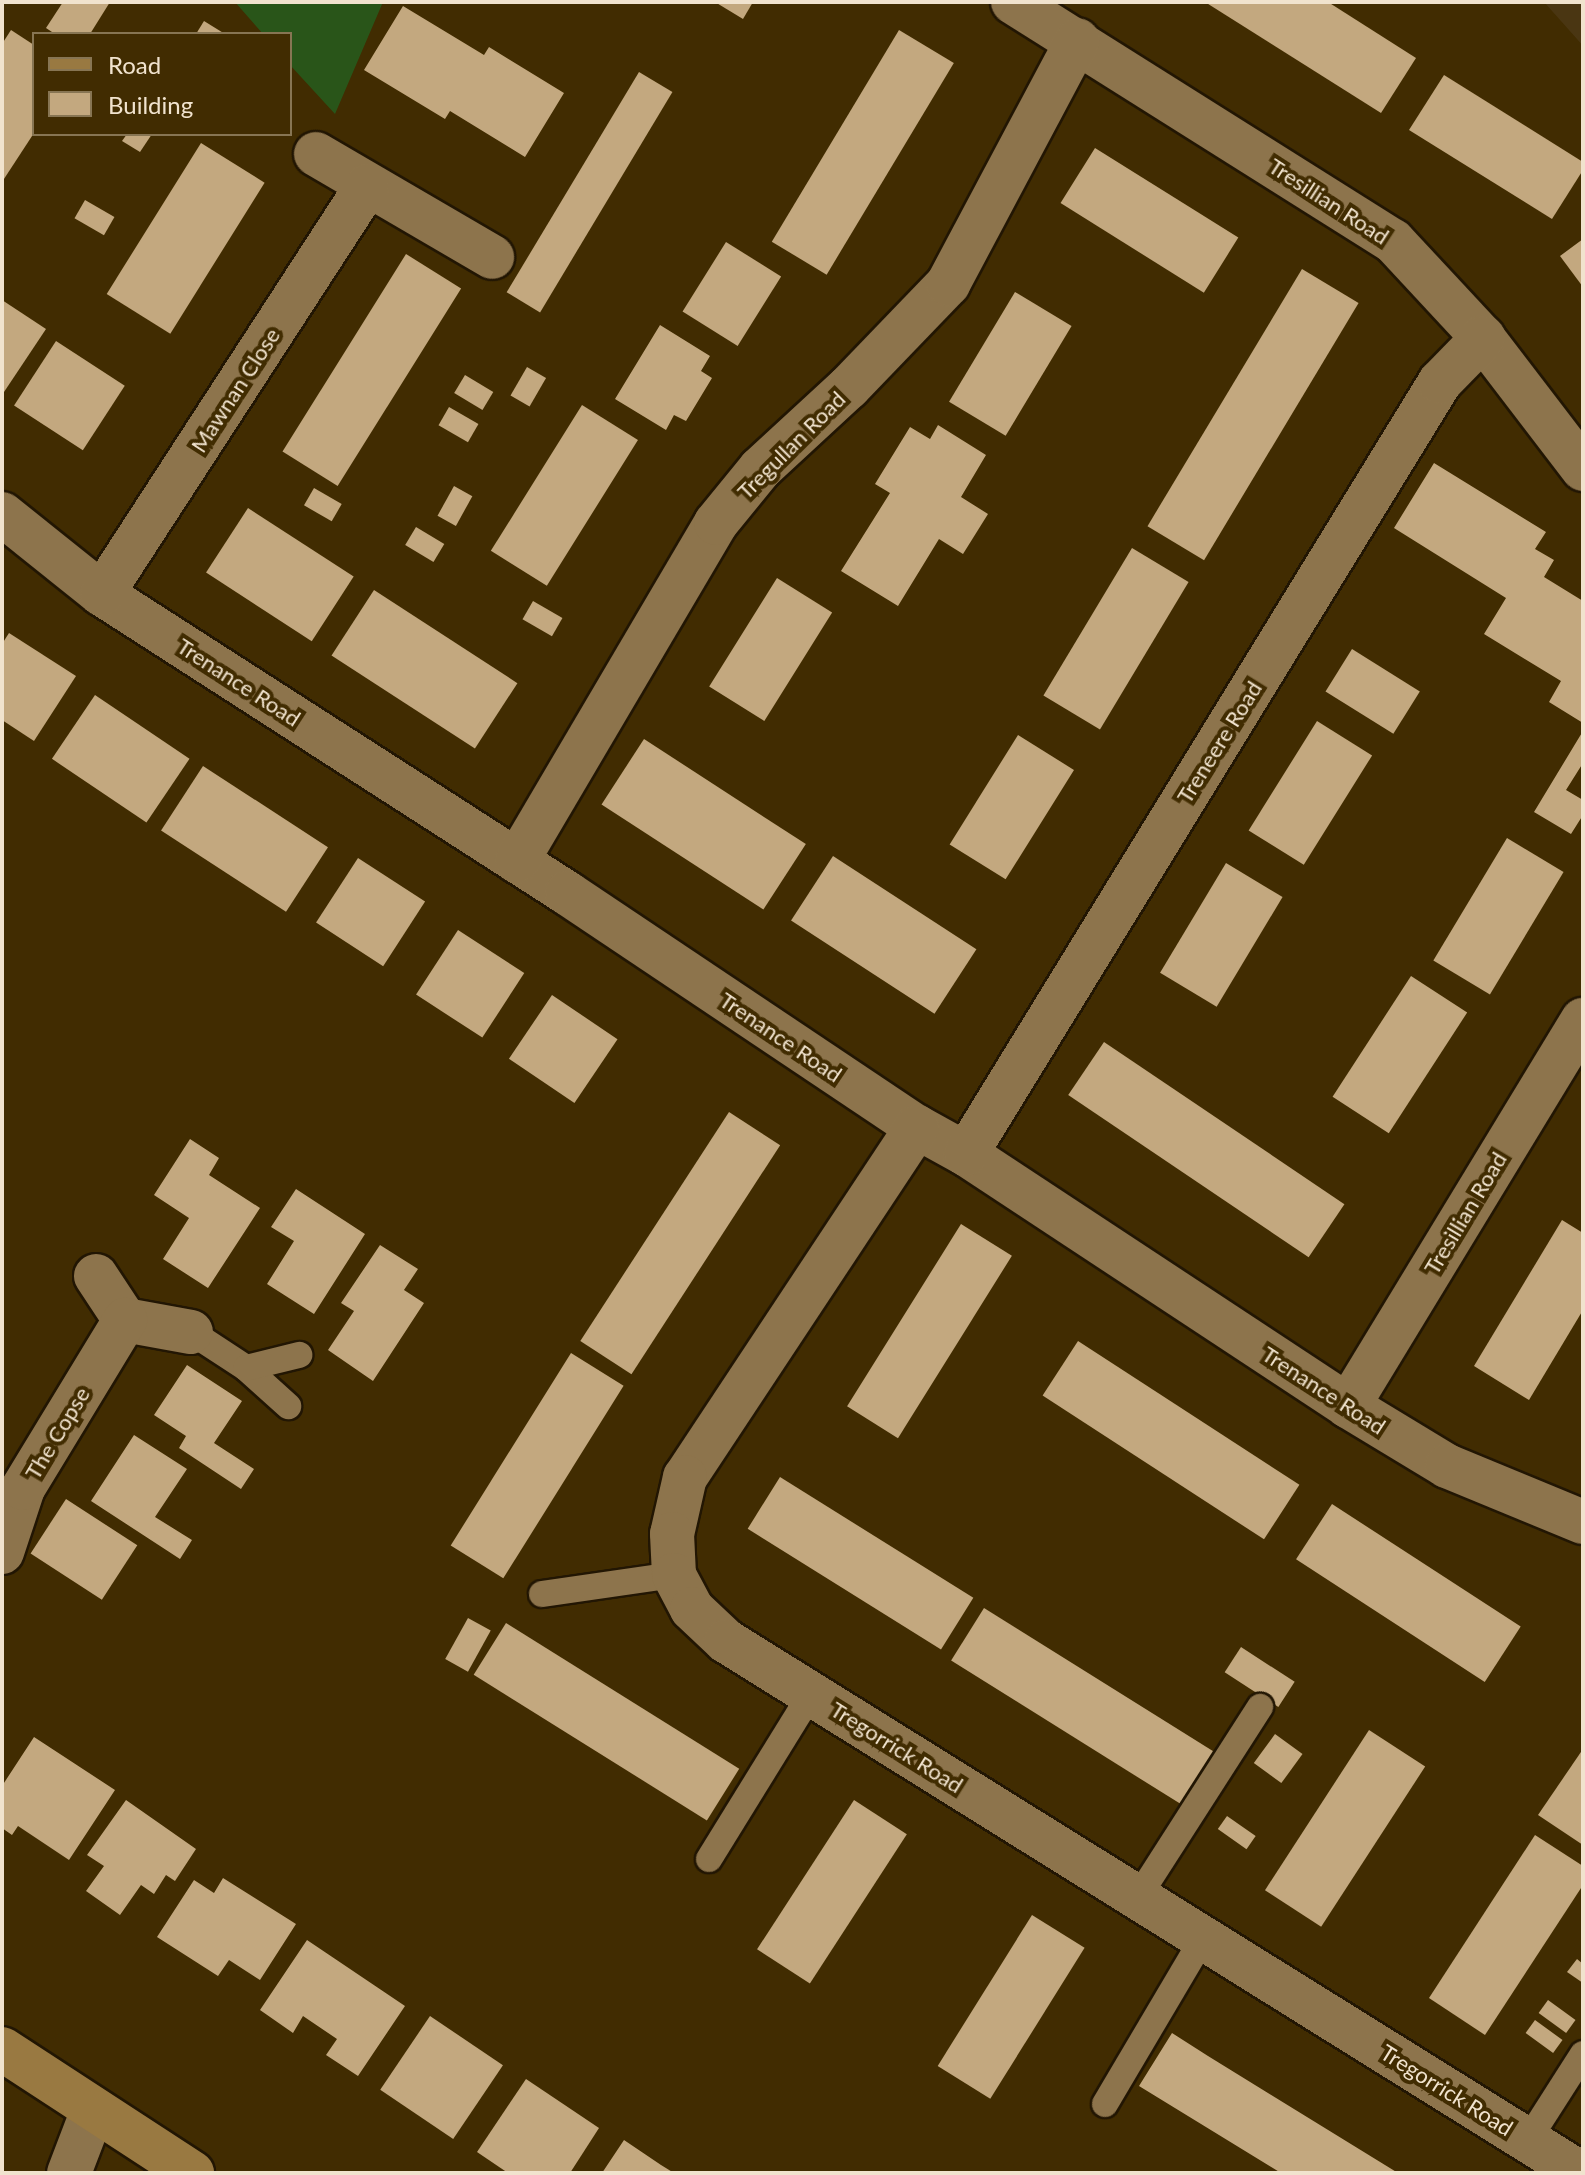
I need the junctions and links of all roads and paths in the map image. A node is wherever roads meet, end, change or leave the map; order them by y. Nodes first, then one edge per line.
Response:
1 (1013, 2) edge
2 (1078, 40) junction
3 (316, 154) dead end
4 (367, 186) junction
5 (492, 257) dead end
6 (1483, 338) junction
7 (1583, 469) edge
8 (2, 514) edge
9 (102, 594) junction
10 (517, 861) junction
11 (1583, 1020) edge
12 (917, 1127) junction
13 (966, 1154) junction
14 (96, 1276) dead end
15 (125, 1320) junction
16 (191, 1332) joint
17 (299, 1355) dead end
18 (246, 1368) junction
19 (288, 1406) dead end
20 (1348, 1406) junction
21 (1583, 1522) edge
22 (2, 1552) edge
23 (674, 1575) junction
24 (542, 1594) dead end
25 (811, 1694) junction
26 (1260, 1707) dead end
27 (709, 1859) dead end
28 (1138, 1897) junction
29 (1203, 1938) junction
30 (2, 2049) edge
31 (1583, 2054) edge
32 (1105, 2104) dead end
33 (93, 2110) junction
34 (1528, 2140) junction
35 (69, 2173) edge
36 (192, 2173) edge
37 (1580, 2173) edge

1 - 2 street, Tresillian Road
2 - 6 street, Tresillian Road
2 - 10 street, Tregullan Road
3 - 4 street
4 - 5 street
4 - 9 street, Mawnan Close
6 - 7 street, Tresillian Road
6 - 13 street, Treneere Road
8 - 9 street, Trenance Road
9 - 10 street, Trenance Road
10 - 12 street, Trenance Road
11 - 20 street, Tresillian Road
12 - 13 street, Trenance Road
12 - 23 street, Tregorrick Road
13 - 20 street, Trenance Road
14 - 15 street
15 - 16 street
15 - 22 street, The Copse
16 - 18 lane
17 - 18 lane
18 - 19 lane
20 - 21 street, Trenance Road
23 - 24 lane
23 - 25 street, Tregorrick Road
25 - 27 lane
25 - 28 street, Tregorrick Road
26 - 28 lane
28 - 29 street, Tregorrick Road
29 - 32 lane
29 - 34 street, Tregorrick Road
30 - 33 main road
31 - 34 lane
33 - 35 street
33 - 36 main road
34 - 37 street, Tregorrick Road

